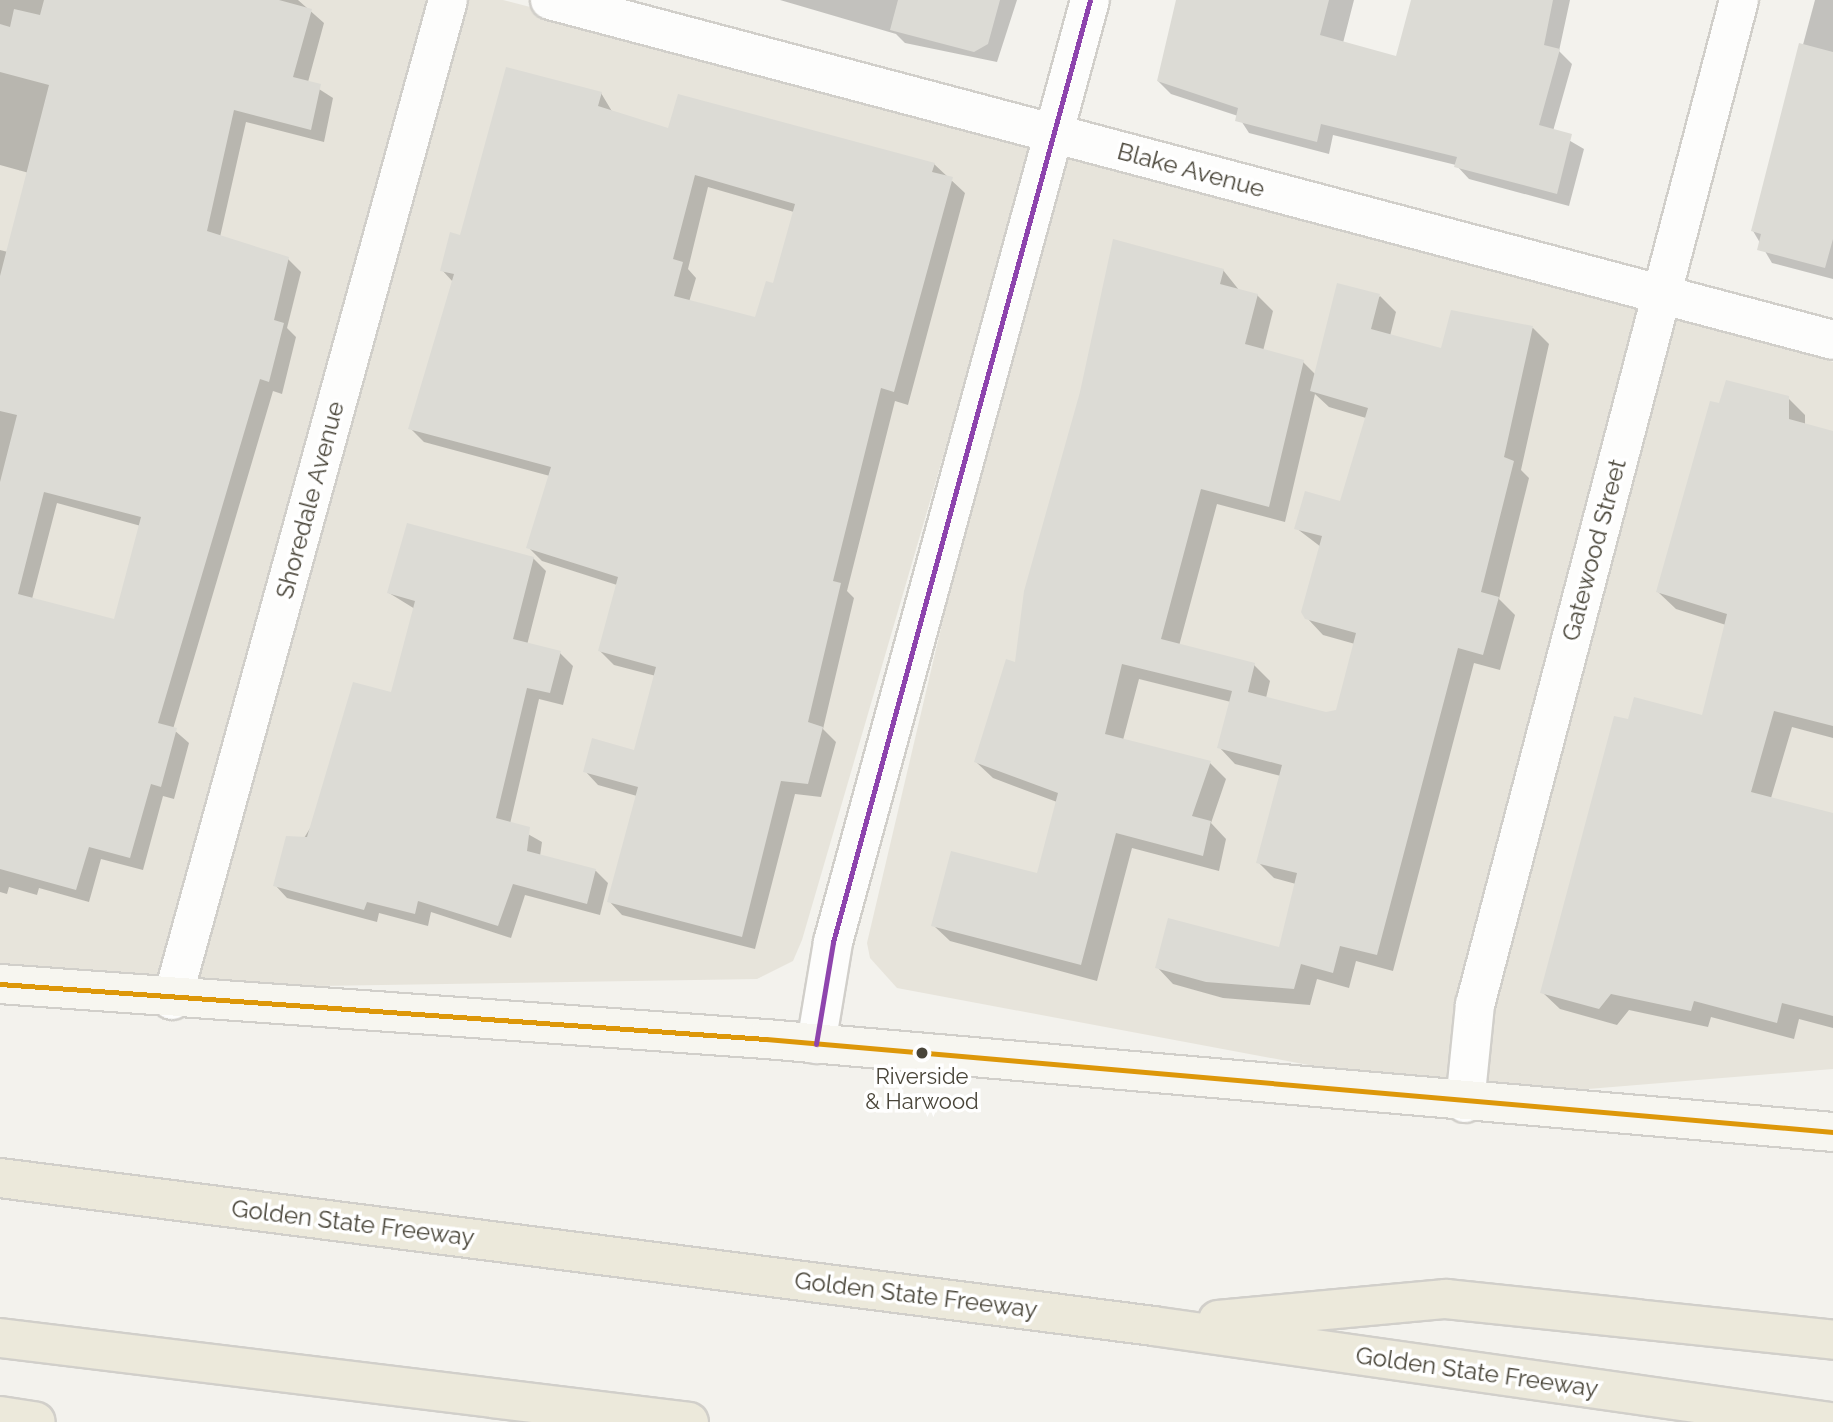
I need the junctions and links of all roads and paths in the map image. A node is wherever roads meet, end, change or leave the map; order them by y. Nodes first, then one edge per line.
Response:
1 (448, 0) edge
2 (550, 0) edge
3 (1090, 0) edge
4 (1739, 0) edge
5 (1054, 134) junction
6 (1661, 295) junction
7 (1833, 340) edge
8 (0, 984) edge
9 (172, 1000) junction
10 (816, 1044) junction
11 (1465, 1103) junction
12 (1833, 1132) edge
13 (0, 1178) edge
14 (1153, 1326) junction
15 (0, 1338) edge
16 (1833, 1340) edge
17 (0, 1416) edge
18 (36, 1422) edge
19 (689, 1422) edge
20 (1830, 1422) edge

1 - 9 street, Shoredale Avenue
2 - 5 street, Blake Avenue
3 - 5 street
4 - 6 street, Gatewood Street
5 - 6 street, Blake Avenue
5 - 10 street
6 - 7 street, Blake Avenue
6 - 11 street, Gatewood Street
8 - 9 main road
9 - 10 main road
10 - 11 main road
11 - 12 main road
13 - 14 highway, Golden State Freeway
14 - 16 highway
14 - 20 highway, Golden State Freeway
15 - 19 highway
17 - 18 highway

